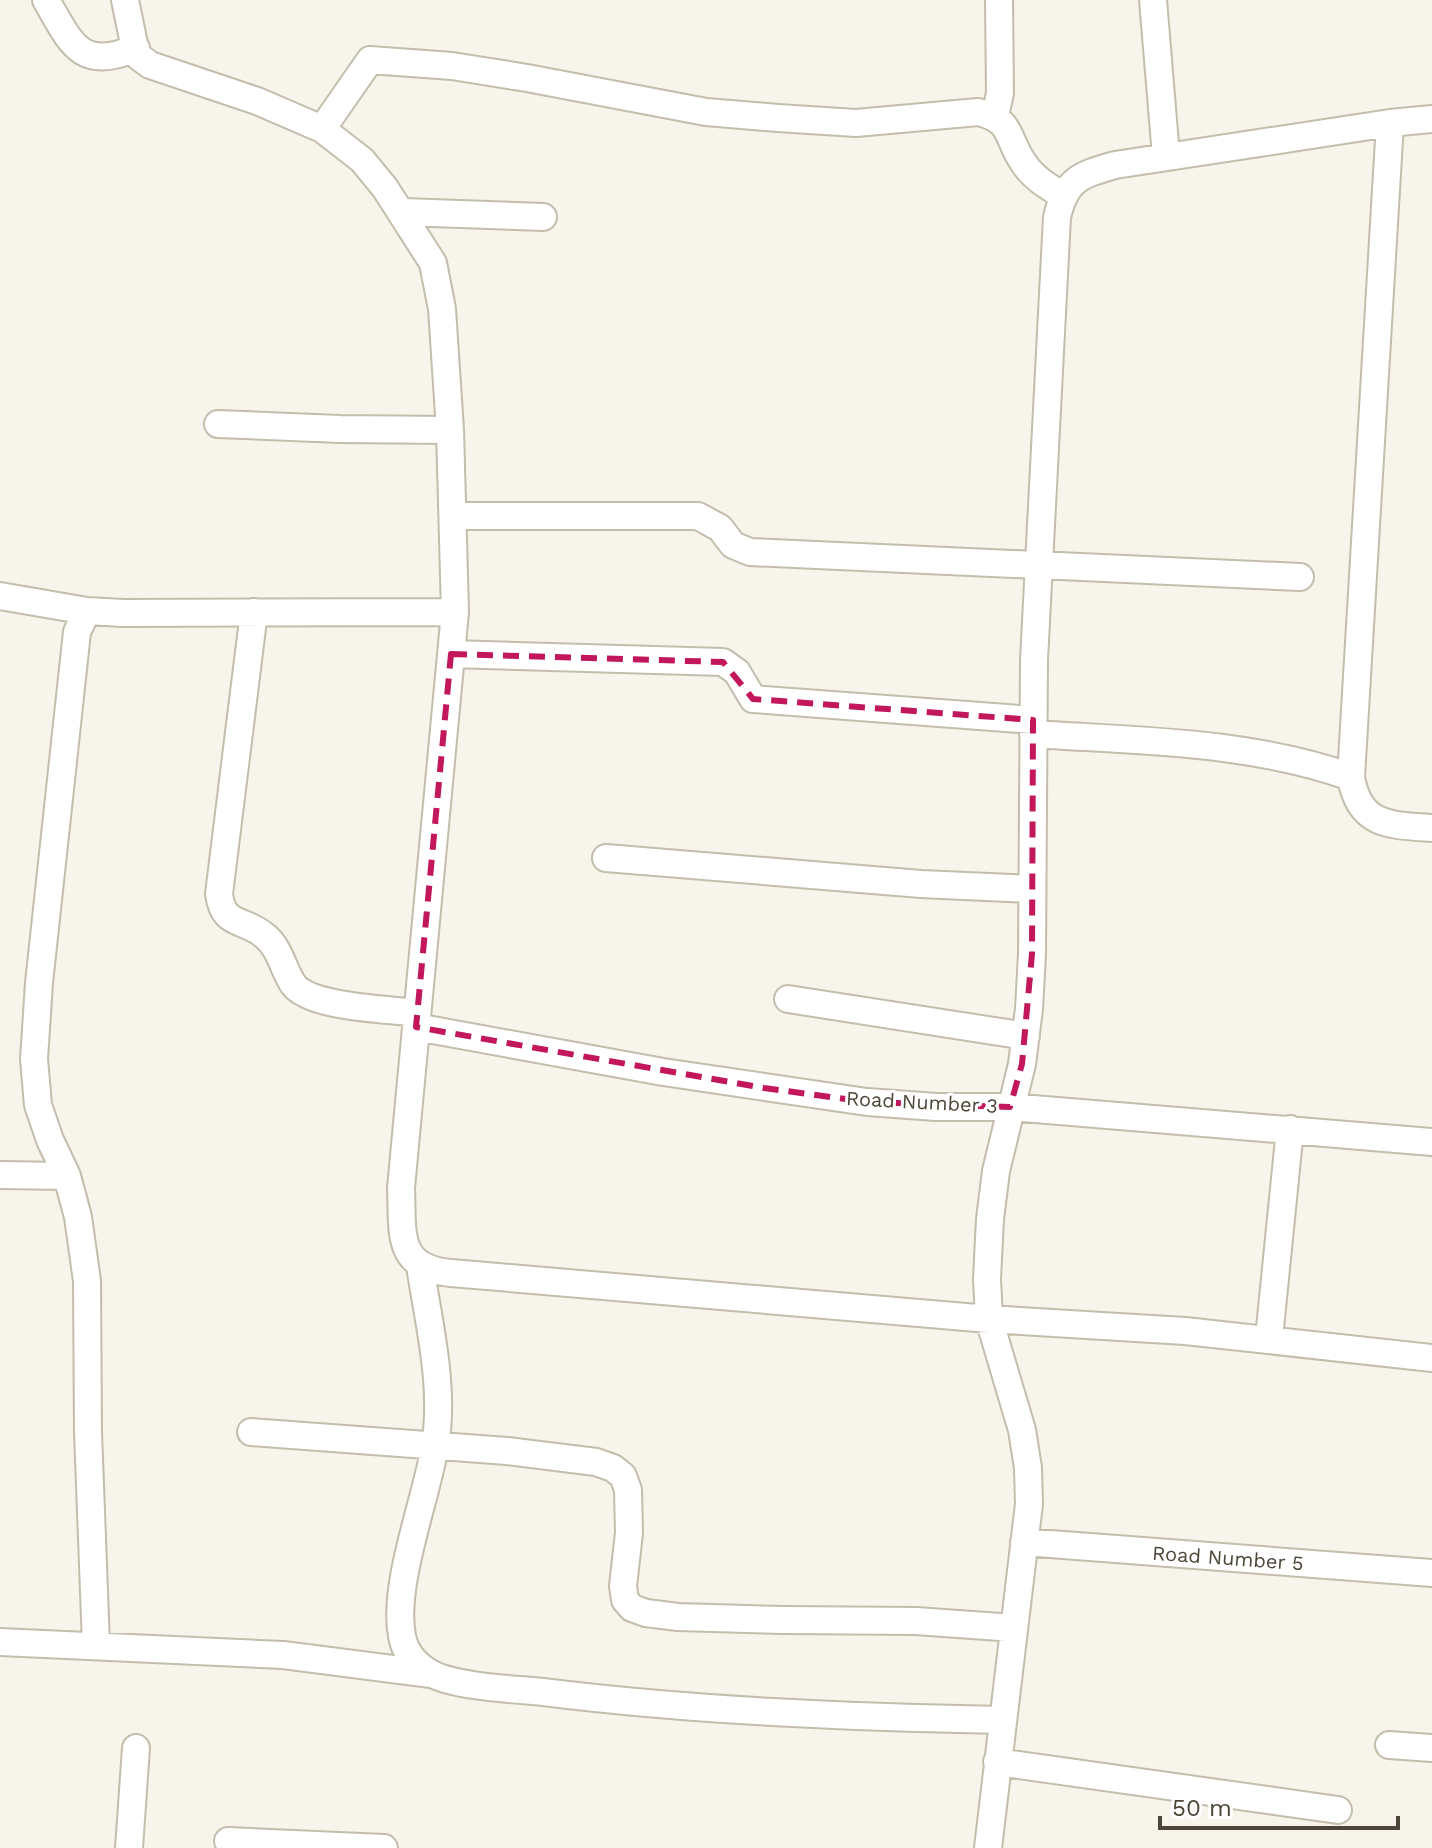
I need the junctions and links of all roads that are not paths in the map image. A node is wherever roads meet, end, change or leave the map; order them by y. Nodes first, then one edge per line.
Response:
1 (46, 0) edge
2 (125, 0) edge
3 (999, 0) edge
4 (1153, 0) edge
5 (136, 48) junction
6 (995, 116) junction
7 (1432, 119) edge
8 (1390, 123) junction
9 (322, 129) junction
10 (1166, 156) junction
11 (1062, 195) junction
12 (403, 212) junction
13 (543, 217) dead end
14 (218, 424) dead end
15 (450, 430) junction
16 (454, 516) junction
17 (1039, 563) junction
18 (1300, 577) dead end
19 (0, 596) edge
20 (87, 611) junction
21 (254, 612) junction
22 (455, 612) junction
23 (451, 654) junction
24 (1033, 727) junction
25 (1351, 777) junction
26 (1432, 828) edge
27 (606, 858) dead end
28 (1032, 889) junction
29 (788, 999) dead end
30 (417, 1020) junction
31 (1026, 1036) junction
32 (1010, 1107) junction
33 (1290, 1129) junction
34 (1432, 1142) edge
35 (0, 1175) edge
36 (67, 1176) junction
37 (420, 1266) junction
38 (989, 1319) junction
39 (1269, 1338) junction
40 (1432, 1358) edge
41 (251, 1432) dead end
42 (435, 1445) junction
43 (1024, 1542) junction
44 (1432, 1573) edge
45 (1014, 1628) junction
46 (0, 1642) edge
47 (96, 1645) junction
48 (432, 1674) junction
49 (1002, 1720) junction
50 (1389, 1745) dead end
51 (136, 1748) dead end
52 (1432, 1748) edge
53 (997, 1762) junction
54 (1338, 1810) dead end
55 (228, 1841) dead end
56 (129, 1848) edge
57 (384, 1848) edge
58 (988, 1848) edge

1 - 5 street
2 - 5 street
3 - 6 street
4 - 10 street
5 - 9 street
6 - 9 street
6 - 11 street
7 - 8 street
8 - 10 street
8 - 25 street
9 - 12 street
10 - 11 street
11 - 17 street
12 - 13 street
12 - 15 street
14 - 15 street
15 - 16 street
16 - 17 street
16 - 22 street
17 - 18 street
17 - 24 street
19 - 20 street
20 - 21 street
20 - 36 street
21 - 22 street
21 - 30 street, Road Number 3
22 - 23 street
23 - 24 street
23 - 30 street
24 - 25 street
24 - 28 street
25 - 26 street
27 - 28 street
28 - 31 street
29 - 31 street
30 - 32 street, Road Number 3
30 - 37 street
31 - 32 street
32 - 33 street, Road Number 3
32 - 38 street
33 - 34 street, Road Number 3
33 - 39 street
35 - 36 street
36 - 47 street
37 - 38 street
37 - 42 street
38 - 39 street
38 - 43 street
39 - 40 street
41 - 42 street
42 - 45 street
42 - 48 street
43 - 44 street, Road Number 5
43 - 45 street
45 - 49 street
46 - 47 street
47 - 48 street
48 - 49 street
49 - 53 street
50 - 52 street
51 - 56 street
53 - 54 street
53 - 58 street
55 - 57 street

